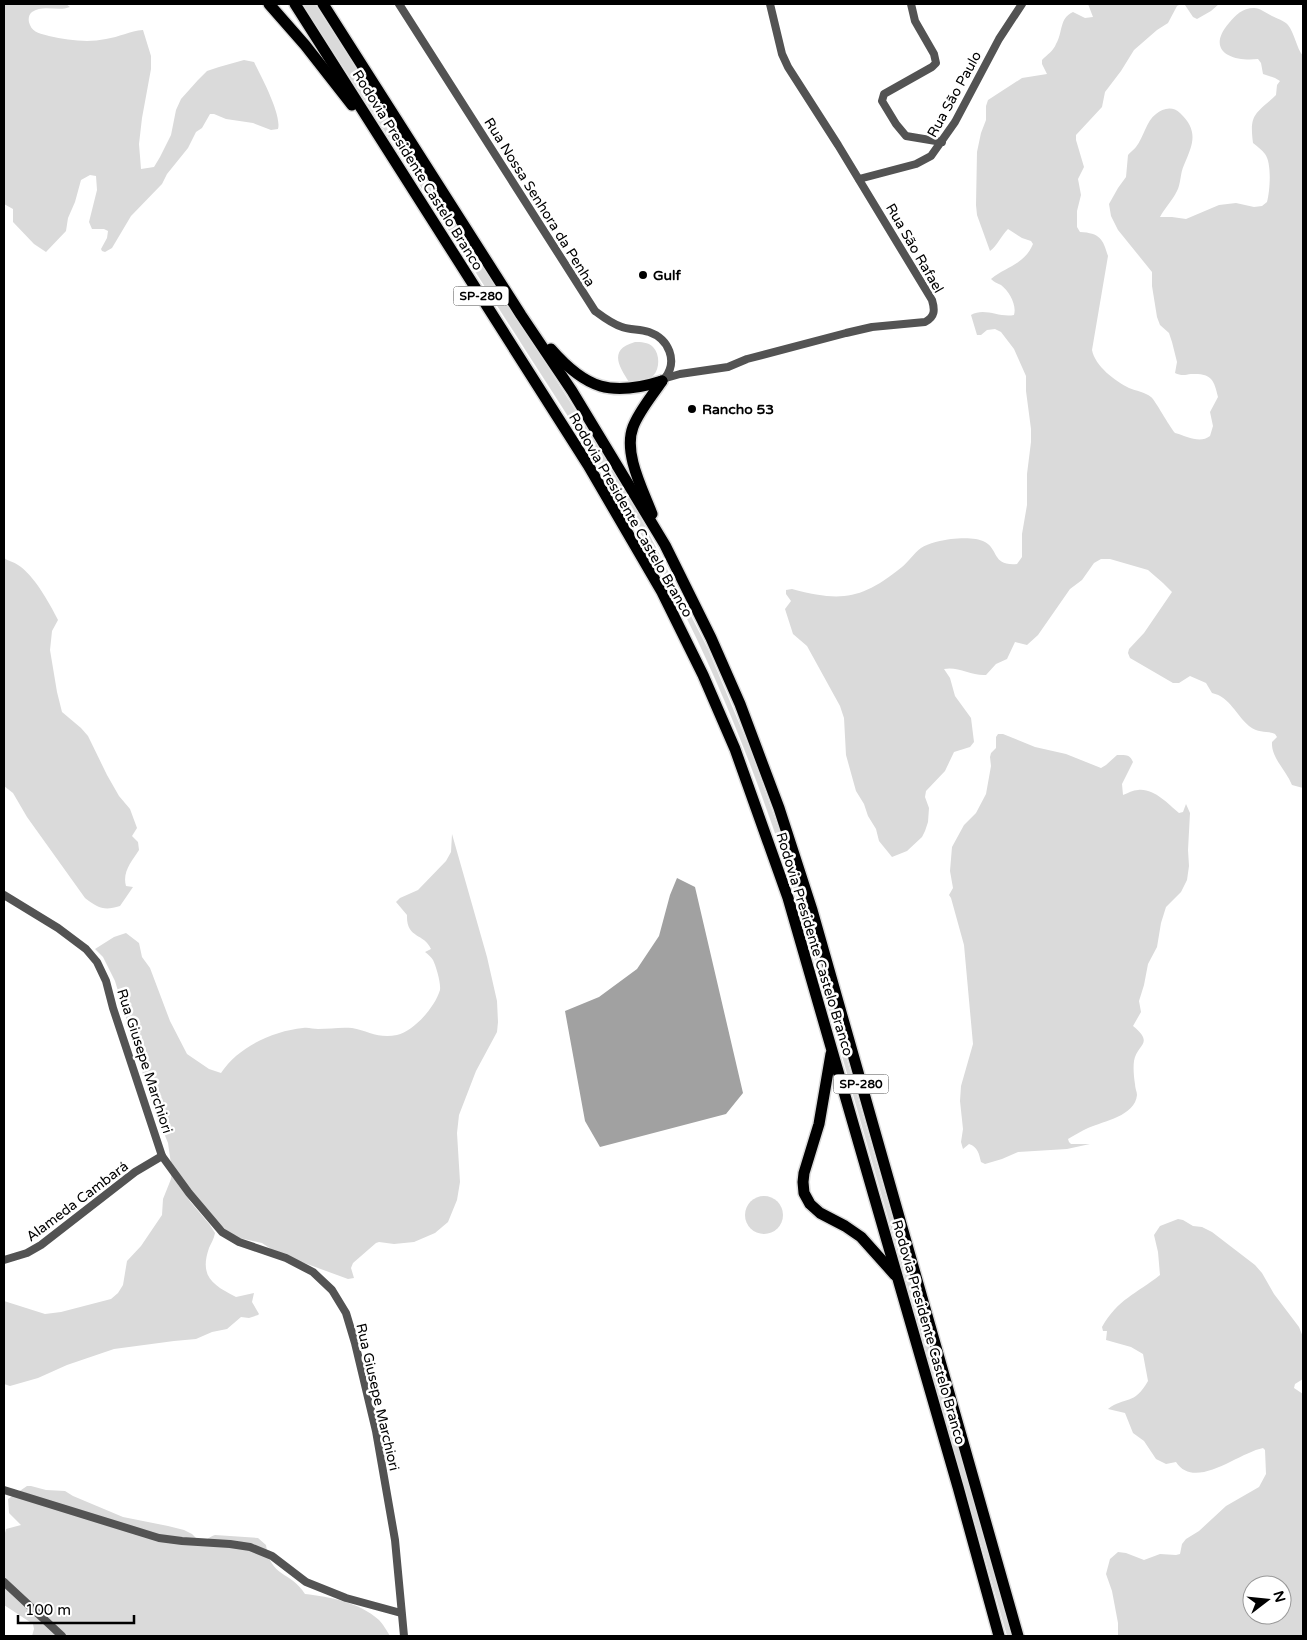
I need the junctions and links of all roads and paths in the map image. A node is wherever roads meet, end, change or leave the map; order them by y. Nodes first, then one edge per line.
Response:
1 (269, 4) edge
2 (295, 4) edge
3 (323, 4) edge
4 (399, 4) edge
5 (770, 4) edge
6 (911, 4) edge
7 (1022, 4) edge
8 (942, 142) junction
9 (392, 156) junction
10 (859, 179) junction
11 (521, 315) junction
12 (664, 379) junction
13 (665, 546) junction
14 (4, 894) edge
15 (831, 1050) junction
16 (162, 1156) junction
17 (4, 1260) edge
18 (898, 1278) junction
19 (4, 1490) edge
20 (4, 1582) edge
21 (401, 1614) junction
22 (62, 1636) edge
23 (404, 1636) edge
24 (999, 1636) edge
25 (1018, 1636) edge

1 - 9 highway
2 - 9 highway, Rodovia Presidente Castelo Branco / SP-280
3 - 11 highway, Rodovia Presidente Castelo Branco / SP-280
4 - 12 street, Rua Nossa Senhora da Penha
5 - 10 street, Rua São Rafael
6 - 8 street
7 - 8 street, Rua São Paulo
8 - 10 street, Rua São Paulo
9 - 15 highway, Rodovia Presidente Castelo Branco / SP-280
10 - 12 street, Rua São Rafael
11 - 12 highway
11 - 13 highway, Rodovia Presidente Castelo Branco / SP-280
12 - 13 highway
13 - 25 highway, Rodovia Presidente Castelo Branco / SP-280
14 - 16 street, Rua Giusepe Marchiori
15 - 18 highway, Rodovia Presidente Castelo Branco / SP-280
15 - 18 highway
16 - 17 street, Alameda Cambará
16 - 21 street, Rua Giusepe Marchiori
18 - 24 highway, Rodovia Presidente Castelo Branco / SP-280
19 - 21 street
20 - 22 street
21 - 23 street, Rua Giusepe Marchiori

